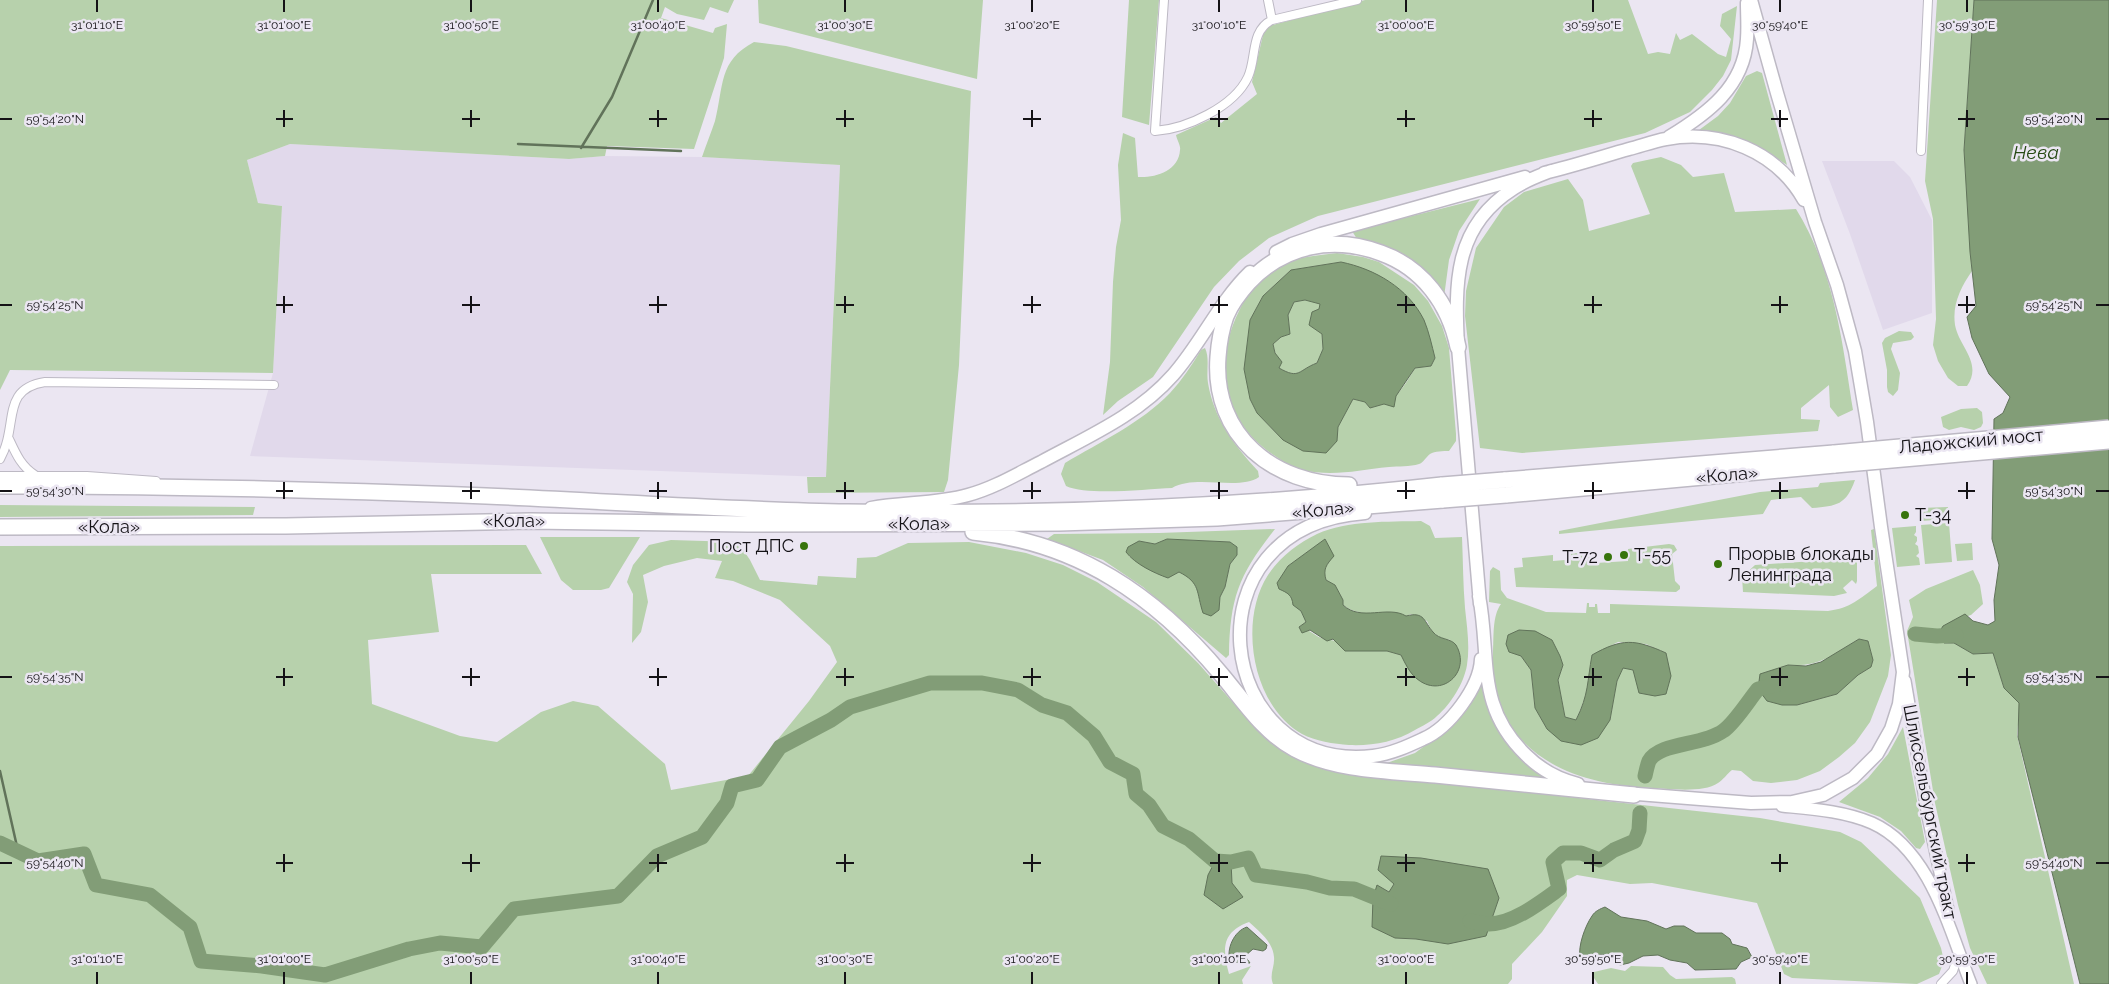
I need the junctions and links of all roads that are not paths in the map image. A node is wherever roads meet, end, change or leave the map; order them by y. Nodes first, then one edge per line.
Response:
1 (1164, 0) edge
2 (1268, 0) edge
3 (1357, 0) edge
4 (1747, 0) edge
5 (1751, 0) edge
6 (1928, 0) edge
7 (1272, 20) junction
8 (1666, 139) junction
9 (1921, 151) dead end
10 (1551, 171) junction
11 (1815, 222) junction
12 (1458, 348) junction
13 (274, 385) dead end
14 (2109, 428) edge
15 (9, 439) junction
16 (2109, 441) edge
17 (0, 459) edge
18 (1834, 459) junction
19 (0, 476) edge
20 (36, 476) junction
21 (0, 486) edge
22 (1425, 487) junction
23 (195, 488) junction
24 (1442, 492) junction
25 (851, 512) junction
26 (882, 524) junction
27 (0, 527) edge
28 (1480, 596) junction
29 (1904, 672) junction
30 (1634, 795) junction
31 (1751, 803) junction
32 (1958, 952) junction
33 (1941, 984) edge
34 (1971, 984) edge

1 - 7 street
2 - 7 street
3 - 7 street
4 - 8 main road
5 - 11 main road
6 - 9 street
8 - 10 main road
8 - 11 main road
10 - 12 main road
10 - 25 main road
11 - 29 main road
12 - 22 highway
12 - 28 main road
13 - 15 street
14 - 18 highway, Ладожский мост, bridge
15 - 17 street
15 - 20 street
16 - 18 highway, Ладожский мост, bridge
18 - 24 highway, «Кола», bridge
19 - 20 street
20 - 23 street
21 - 23 highway, «Кола»
22 - 24 highway, «Кола»
22 - 25 highway, «Кола»
23 - 25 highway, «Кола»
24 - 26 highway, «Кола»
24 - 28 main road
26 - 27 highway, «Кола»
26 - 30 highway
28 - 30 main road
29 - 31 main road
29 - 32 main road, Шлиссельбургский тракт
30 - 31 main road
31 - 32 main road
32 - 33 street
32 - 34 main road

